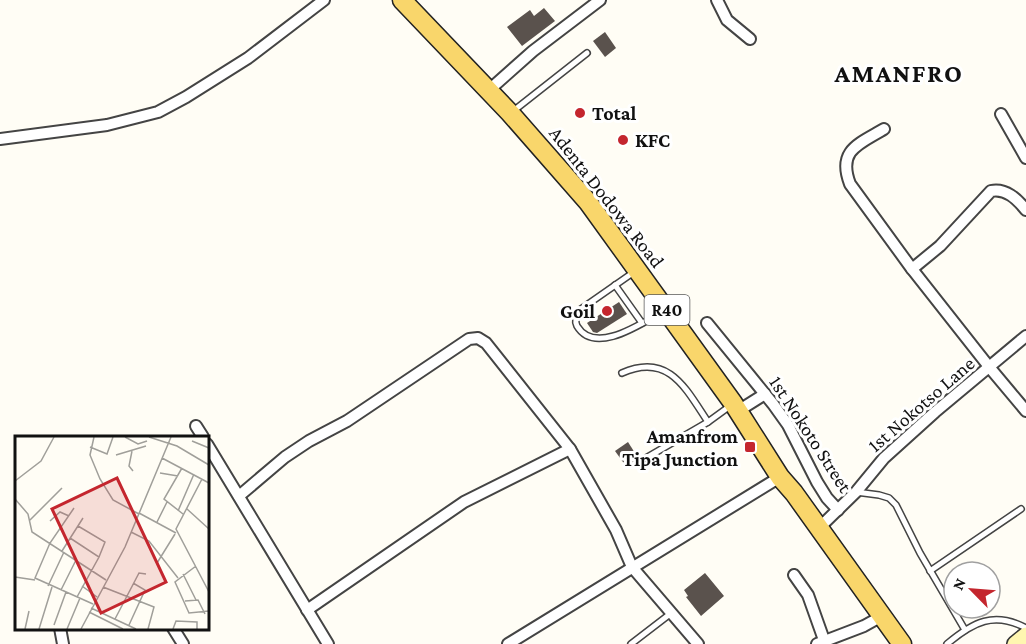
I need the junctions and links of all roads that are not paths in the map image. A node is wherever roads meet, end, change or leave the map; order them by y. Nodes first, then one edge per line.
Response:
1 (324, 0) edge
2 (402, 0) edge
3 (600, 0) edge
4 (717, 0) edge
5 (750, 39) dead end
6 (587, 53) dead end
7 (488, 91) junction
8 (510, 112) junction
9 (1001, 114) dead end
10 (884, 129) dead end
11 (0, 140) edge
12 (1026, 159) edge
13 (1026, 210) edge
14 (912, 269) junction
15 (637, 270) junction
16 (615, 285) junction
17 (666, 310) junction
18 (642, 323) junction
19 (707, 323) dead end
20 (1026, 336) edge
21 (990, 368) junction
22 (622, 373) dead end
23 (765, 394) junction
24 (736, 407) junction
25 (1026, 411) edge
26 (708, 422) junction
27 (196, 426) dead end
28 (202, 436) edge
29 (208, 446) edge
30 (570, 449) junction
31 (646, 458) dead end
32 (780, 477) junction
33 (856, 492) junction
34 (238, 496) junction
35 (1021, 508) dead end
36 (838, 510) junction
37 (819, 528) junction
38 (632, 567) junction
39 (930, 571) junction
40 (794, 575) dead end
41 (307, 610) junction
42 (670, 614) junction
43 (882, 616) junction
44 (1026, 628) edge
45 (60, 629) edge
46 (174, 629) edge
47 (965, 630) junction
48 (1026, 635) edge
49 (821, 642) edge
50 (63, 644) edge
51 (183, 644) edge
52 (328, 644) edge
53 (508, 644) edge
54 (631, 644) edge
55 (698, 644) edge
56 (902, 644) edge
57 (947, 644) edge
58 (1015, 644) edge

1 - 11 street
2 - 7 main road, Adenta Dodowa Road / R40
3 - 7 street
4 - 5 street
6 - 8 lane
7 - 8 main road, Adenta Dodowa Road / R40
8 - 15 main road, Adenta Dodowa Road / R40
9 - 12 street
10 - 14 street
13 - 14 street
14 - 21 street
15 - 16 lane
15 - 17 main road, Adenta Dodowa Road / R40
16 - 18 lane
16 - 18 lane
17 - 18 lane
17 - 24 main road, Adenta Dodowa Road / R40
19 - 23 street, 1st Nokoto Street
20 - 21 street, 1st Nokotso Lane
21 - 25 street
21 - 33 street, 1st Nokotso Lane
22 - 26 lane
23 - 24 street
23 - 36 street, 1st Nokoto Street
24 - 26 lane
24 - 32 main road, Adenta Dodowa Road / R40
26 - 31 lane
27 - 28 street
29 - 34 street
30 - 34 street
30 - 38 street
30 - 41 street
32 - 37 main road, Adenta Dodowa Road / R40
32 - 38 street
33 - 36 street, 1st Nokotso Lane
33 - 39 lane
34 - 41 street
35 - 39 lane
36 - 37 street, 1st Nokotso Lane
37 - 43 main road, Adenta Dodowa Road / R40
38 - 42 street
38 - 53 street
39 - 47 lane
40 - 49 street
41 - 52 street
42 - 54 lane
42 - 55 street
43 - 49 street
43 - 56 main road, Adenta Dodowa Road / R40
44 - 47 lane
45 - 50 street
46 - 51 street
47 - 57 lane
48 - 58 street

